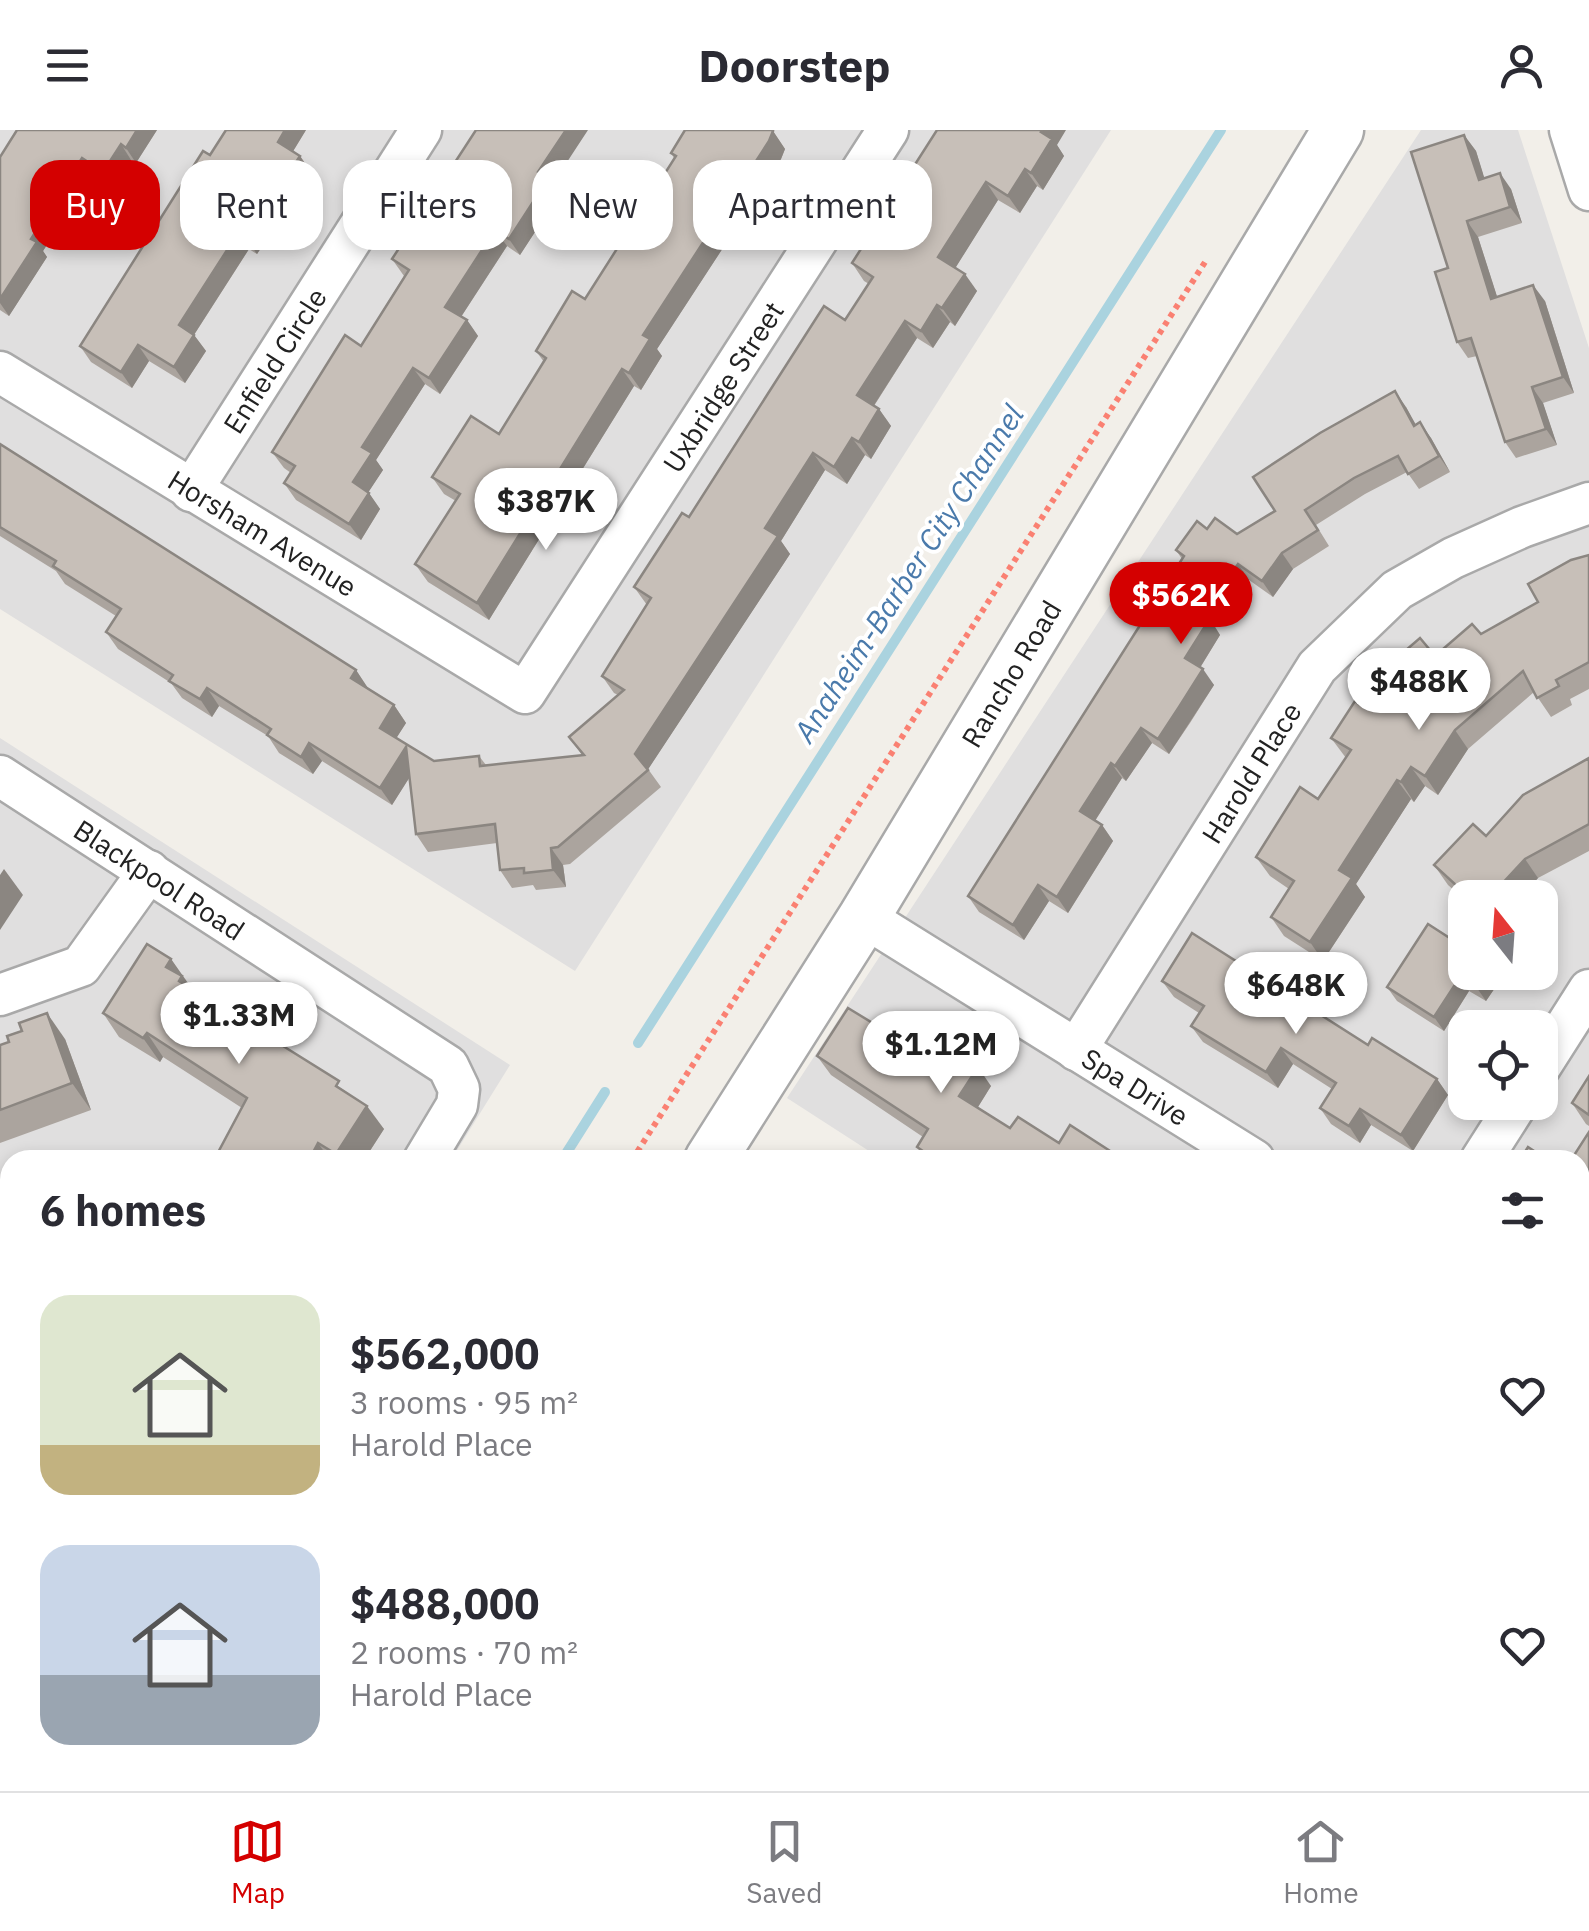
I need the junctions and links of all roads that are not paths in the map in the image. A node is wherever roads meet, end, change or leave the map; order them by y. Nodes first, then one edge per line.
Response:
1 (422, 130) edge
2 (888, 130) edge
3 (1338, 130) edge
4 (1570, 130) edge
5 (1589, 190) edge
6 (0, 372) edge
7 (192, 491) junction
8 (1589, 503) edge
9 (526, 693) joint
10 (0, 776) edge
11 (149, 871) junction
12 (864, 918) junction
13 (1589, 990) edge
14 (0, 995) edge
15 (1558, 1039) edge
16 (1076, 1050) junction
17 (1507, 1120) edge
18 (430, 1150) edge
19 (716, 1150) edge
20 (1238, 1150) edge
21 (1487, 1150) edge

1 - 7 street, Enfield Circle
2 - 9 street, Uxbridge Street
3 - 12 street, Rancho Road
4 - 5 street
6 - 7 street, Horsham Avenue
7 - 9 street, Horsham Avenue
8 - 16 street, Harold Place
10 - 11 street, Blackpool Road
11 - 14 street
11 - 18 street, Blackpool Road
12 - 16 street, Spa Drive
12 - 19 street, Rancho Road
13 - 15 street
16 - 20 street, Spa Drive
17 - 21 street

